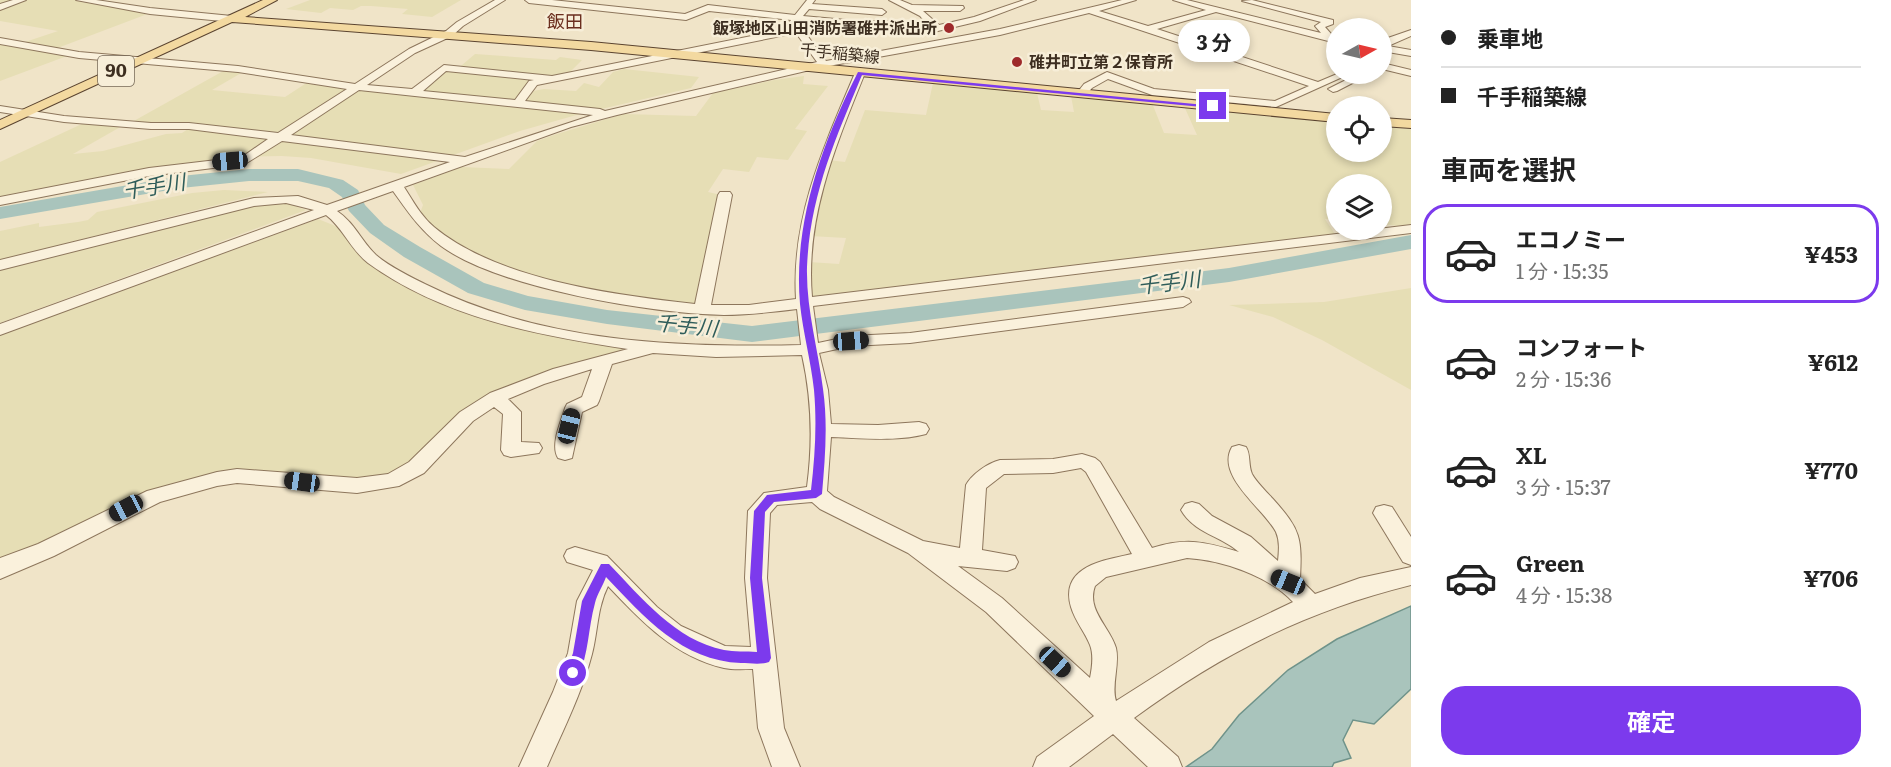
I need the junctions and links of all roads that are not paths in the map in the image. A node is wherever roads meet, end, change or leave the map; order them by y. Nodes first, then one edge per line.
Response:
1 (22, 0) edge
2 (80, 0) edge
3 (272, 0) edge
4 (501, 0) edge
5 (529, 0) edge
6 (618, 0) edge
7 (700, 0) edge
8 (892, 0) edge
9 (1032, 0) edge
10 (1132, 0) edge
11 (1177, 0) edge
12 (1270, 0) edge
13 (1281, 0) edge
14 (1246, 1) edge
15 (878, 2) dead end
16 (709, 3) edge
17 (808, 3) edge
18 (0, 7) edge
19 (909, 8) junction
20 (960, 8) dead end
21 (612, 9) junction
22 (1216, 10) junction
23 (1091, 11) junction
24 (882, 12) junction
25 (179, 14) junction
26 (1020, 14) dead end
27 (168, 18) dead end
28 (232, 19) junction
29 (795, 19) junction
30 (1326, 21) edge
31 (966, 22) junction
32 (892, 26) junction
33 (936, 27) junction
34 (797, 30) junction
35 (1149, 30) junction
36 (915, 33) junction
37 (1411, 33) edge
38 (448, 34) junction
39 (720, 34) dead end
40 (991, 34) junction
41 (899, 36) dead end
42 (1326, 36) edge
43 (1326, 37) edge
44 (755, 38) junction
45 (1392, 40) edge
46 (0, 41) edge
47 (878, 42) dead end
48 (938, 43) junction
49 (1392, 49) edge
50 (1408, 52) edge
51 (866, 55) junction
52 (671, 56) junction
53 (1393, 59) joint
54 (139, 60) junction
55 (1411, 63) edge
56 (823, 64) junction
57 (806, 68) junction
58 (1392, 68) edge
59 (860, 73) junction
60 (1411, 73) edge
61 (556, 79) junction
62 (1326, 82) edge
63 (1345, 84) edge
64 (1318, 85) junction
65 (357, 87) junction
66 (415, 92) junction
67 (1082, 94) junction
68 (518, 104) junction
69 (0, 109) edge
70 (27, 112) junction
71 (611, 113) junction
72 (1287, 113) junction
73 (1326, 116) edge
74 (1392, 123) edge
75 (0, 124) edge
76 (1411, 124) edge
77 (280, 137) junction
78 (463, 161) junction
79 (392, 186) junction
80 (725, 195) dead end
81 (0, 201) edge
82 (327, 210) junction
83 (1411, 229) edge
84 (0, 265) edge
85 (1183, 302) dead end
86 (804, 304) junction
87 (702, 309) junction
88 (0, 330) edge
89 (654, 348) junction
90 (810, 348) junction
91 (604, 361) junction
92 (496, 399) junction
93 (919, 429) dead end
94 (821, 430) junction
95 (532, 448) dead end
96 (1239, 452) dead end
97 (565, 453) dead end
98 (816, 494) junction
99 (1192, 510) dead end
100 (1384, 513) dead end
101 (916, 547) junction
102 (575, 556) dead end
103 (1411, 556) edge
104 (970, 558) junction
105 (1148, 560) junction
106 (1007, 562) dead end
107 (605, 567) junction
108 (0, 570) edge
109 (1411, 576) edge
110 (1288, 582) junction
111 (1310, 604) junction
112 (764, 658) junction
113 (1114, 716) junction
114 (533, 767) edge
115 (786, 767) edge
116 (1047, 767) edge
117 (1168, 767) edge

1 - 18 street
2 - 25 street
3 - 28 main road, 90
4 - 38 street
5 - 21 street
6 - 21 street
7 - 16 street
8 - 19 street
9 - 31 street
10 - 23 street
11 - 22 street
12 - 13 street
14 - 22 street
14 - 30 street
14 - 42 street
15 - 24 street
16 - 21 street
16 - 29 street
17 - 24 street
17 - 29 street
19 - 20 street
19 - 33 street
22 - 35 street
22 - 43 street
23 - 35 street
23 - 40 street
24 - 32 street
25 - 27 street
25 - 28 street
26 - 31 street
28 - 38 main road, 千手稲築線
28 - 54 main road, 90
29 - 32 street
29 - 34 street
31 - 33 street
31 - 40 street
32 - 33 street
33 - 36 street
34 - 44 street
34 - 56 street
35 - 64 street
36 - 41 street
36 - 48 street
37 - 45 street
38 - 52 main road, 千手稲築線
38 - 65 street
39 - 44 street
40 - 48 street
44 - 52 street
46 - 54 street
47 - 51 street
48 - 51 street
49 - 50 street
50 - 53 street
51 - 56 street
52 - 57 main road, 千手稲築線
52 - 61 street
53 - 55 street
54 - 65 street
54 - 70 main road, 90
56 - 57 street
57 - 59 main road, 千手稲築線
57 - 71 street
58 - 60 street
59 - 67 main road, 千手稲築線
59 - 86 street
61 - 66 street
61 - 68 street
62 - 64 street
63 - 72 street
64 - 67 street
65 - 66 street
65 - 77 street
66 - 68 street
67 - 72 main road, 千手稲築線
68 - 71 street
69 - 70 street
70 - 75 main road, 90
70 - 77 street
71 - 78 street
72 - 73 main road, 千手稲築線
74 - 76 main road
77 - 78 street
77 - 81 street
78 - 79 street
79 - 82 street
79 - 87 street
80 - 87 street
82 - 84 street
82 - 88 street
82 - 89 street
83 - 86 street
85 - 90 street
86 - 87 street
86 - 90 street
89 - 90 street
89 - 91 street
90 - 94 street
91 - 92 street
91 - 97 street
92 - 95 street
92 - 108 street
93 - 94 street
94 - 98 street
96 - 110 street
98 - 101 street
98 - 112 street
99 - 110 street
100 - 103 street
101 - 104 street
101 - 113 street
102 - 107 street
104 - 105 street
104 - 106 street
105 - 110 street
105 - 113 street
107 - 112 street
107 - 114 street
109 - 111 street
110 - 111 street
111 - 113 street
112 - 115 street
113 - 116 street
113 - 117 street

